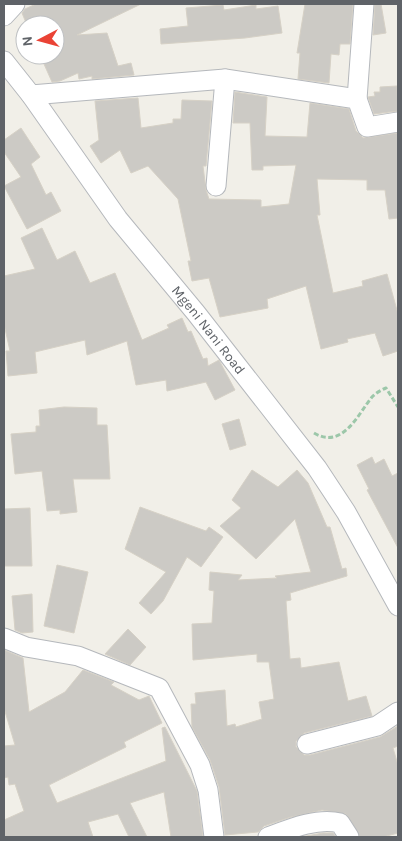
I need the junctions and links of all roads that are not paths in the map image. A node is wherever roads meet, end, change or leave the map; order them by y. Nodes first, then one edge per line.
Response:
1 (15, 4) edge
2 (364, 4) edge
3 (4, 16) edge
4 (4, 61) edge
5 (225, 79) junction
6 (31, 95) junction
7 (357, 99) junction
8 (398, 122) edge
9 (216, 186) dead end
10 (398, 606) edge
11 (4, 638) edge
12 (398, 712) edge
13 (307, 744) dead end
14 (214, 837) edge
15 (268, 837) edge
16 (349, 837) edge

1 - 3 street
2 - 7 street
4 - 6 street, Mgeni Nani Road
5 - 6 street
5 - 7 street
5 - 9 street
6 - 10 street, Mgeni Nani Road
7 - 8 street
11 - 14 street
12 - 13 street
15 - 16 street

